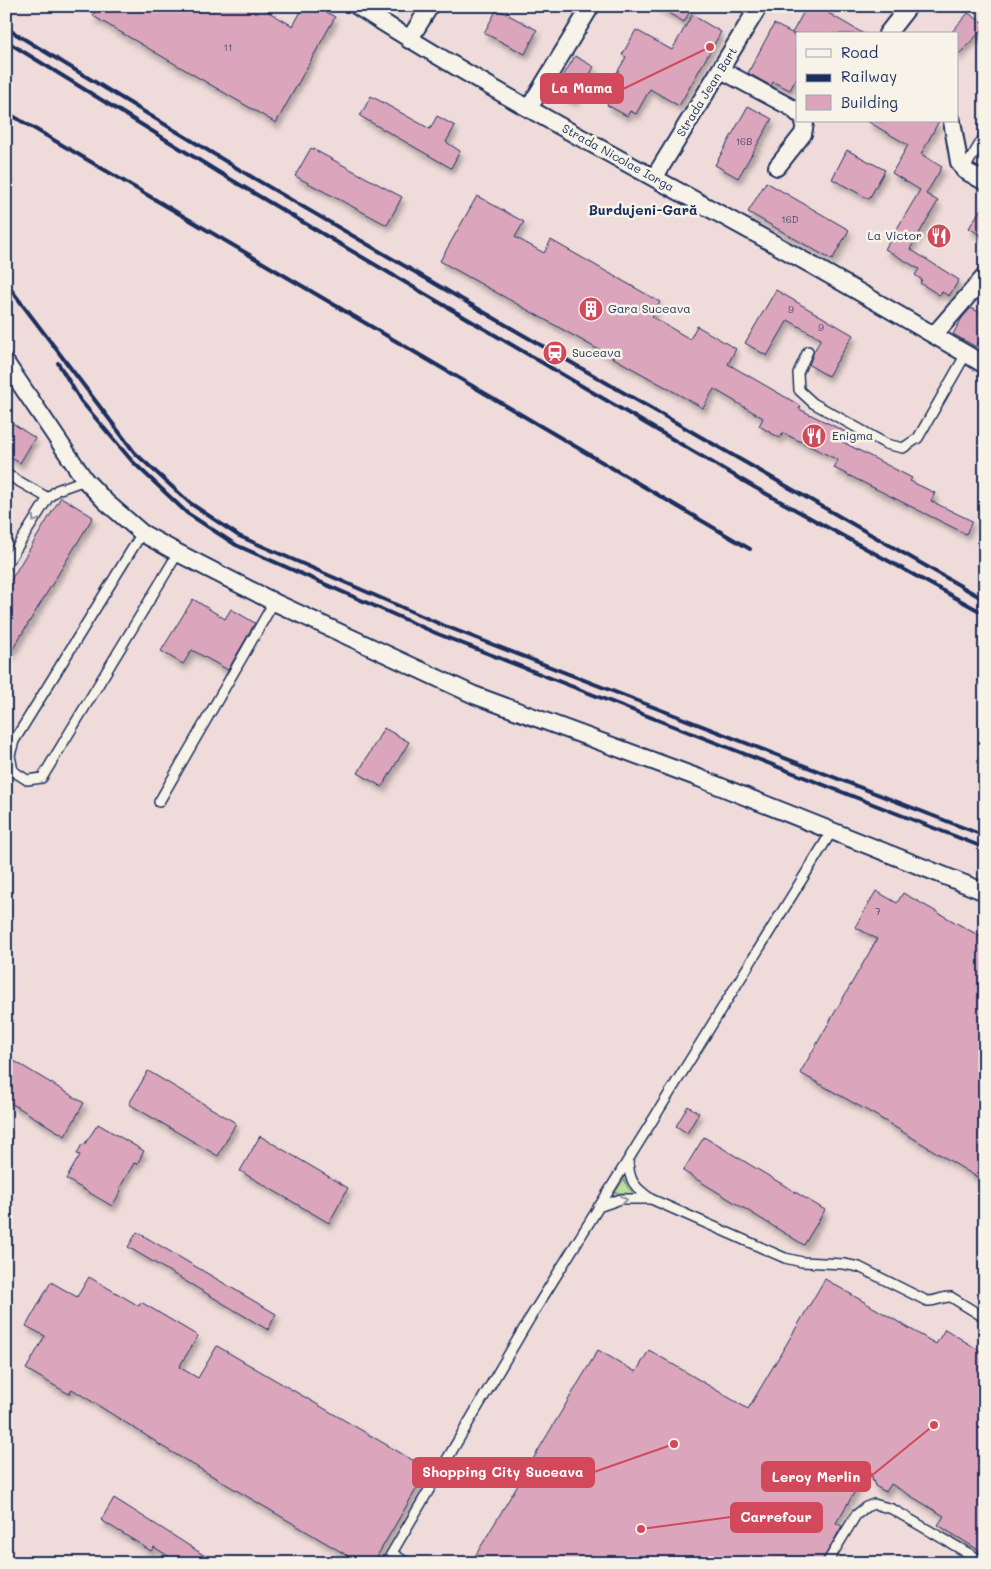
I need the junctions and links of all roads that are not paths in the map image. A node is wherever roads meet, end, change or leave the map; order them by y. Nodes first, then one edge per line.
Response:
1 (357, 6) edge
2 (430, 6) edge
3 (591, 6) edge
4 (759, 6) edge
5 (908, 6) edge
6 (889, 32) edge
7 (409, 40) junction
8 (722, 70) junction
9 (529, 108) junction
10 (796, 112) edge
11 (804, 122) edge
12 (952, 122) edge
13 (985, 135) edge
14 (777, 167) dead end
15 (964, 170) junction
16 (654, 178) junction
17 (984, 180) edge
18 (985, 276) edge
19 (934, 335) junction
20 (808, 351) dead end
21 (966, 354) junction
22 (6, 364) edge
23 (985, 365) edge
24 (6, 474) edge
25 (85, 480) junction
26 (48, 498) junction
27 (142, 533) junction
28 (178, 553) junction
29 (6, 565) edge
30 (274, 602) junction
31 (159, 802) dead end
32 (832, 831) junction
33 (985, 892) edge
34 (628, 1160) junction
35 (651, 1199) junction
36 (598, 1207) junction
37 (985, 1318) edge
38 (392, 1553) junction
39 (982, 1562) edge
40 (386, 1563) edge
41 (407, 1563) edge
42 (827, 1563) edge

1 - 7 street, Strada Nicolae Iorga
2 - 7 street
3 - 9 street
4 - 8 street, Strada Jean Bart
5 - 6 street
7 - 9 street, Strada Nicolae Iorga
8 - 10 street
8 - 16 street, Strada Jean Bart
9 - 16 street, Strada Nicolae Iorga
11 - 14 street
12 - 15 street
13 - 15 lane
15 - 17 street
16 - 19 street, Strada Nicolae Iorga
18 - 19 street
19 - 21 street, Strada Nicolae Iorga
20 - 21 lane
21 - 23 street, Strada Nicolae Iorga
22 - 25 street
24 - 26 lane
25 - 26 lane
25 - 27 street
26 -> 29 lane
27 - 28 street
27 - 28 lane
28 - 30 street
30 - 31 lane
30 - 32 street
32 - 33 street
32 - 34 lane
34 - 35 lane
34 - 36 lane
36 -> 35 lane
35 - 37 lane
36 - 38 lane
38 - 40 lane
38 - 41 lane
39 - 42 lane

